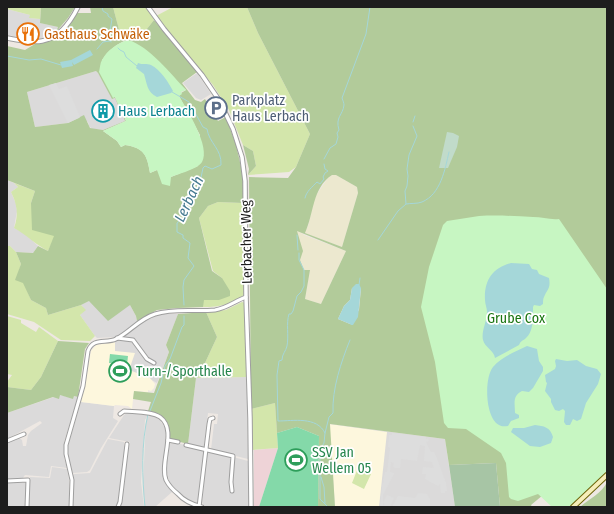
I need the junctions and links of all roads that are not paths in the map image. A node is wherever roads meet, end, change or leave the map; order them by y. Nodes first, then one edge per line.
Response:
1 (78, 7) edge
2 (150, 8) edge
3 (7, 38) edge
4 (246, 297) junction
5 (117, 338) junction
6 (154, 363) dead end
7 (120, 414) dead end
8 (213, 418) dead end
9 (24, 434) dead end
10 (168, 440) junction
11 (7, 441) edge
12 (178, 442) dead end
13 (127, 444) dead end
14 (186, 444) dead end
15 (206, 449) junction
16 (607, 475) edge
17 (7, 481) edge
18 (232, 491) dead end
19 (27, 507) edge
20 (71, 507) edge
21 (118, 507) edge
22 (200, 507) edge
23 (251, 507) edge
24 (573, 507) edge

1 - 3 street
2 - 4 street, Lerbacher Weg
4 - 5 street
4 - 23 street, Lerbacher Weg
5 - 6 street
5 - 20 street
7 - 10 street
8 - 15 street
9 - 11 street
10 - 12 street
10 - 22 street
13 - 21 street
14 - 15 street
15 - 18 street
15 - 22 street
16 - 24 main road
17 - 19 street

